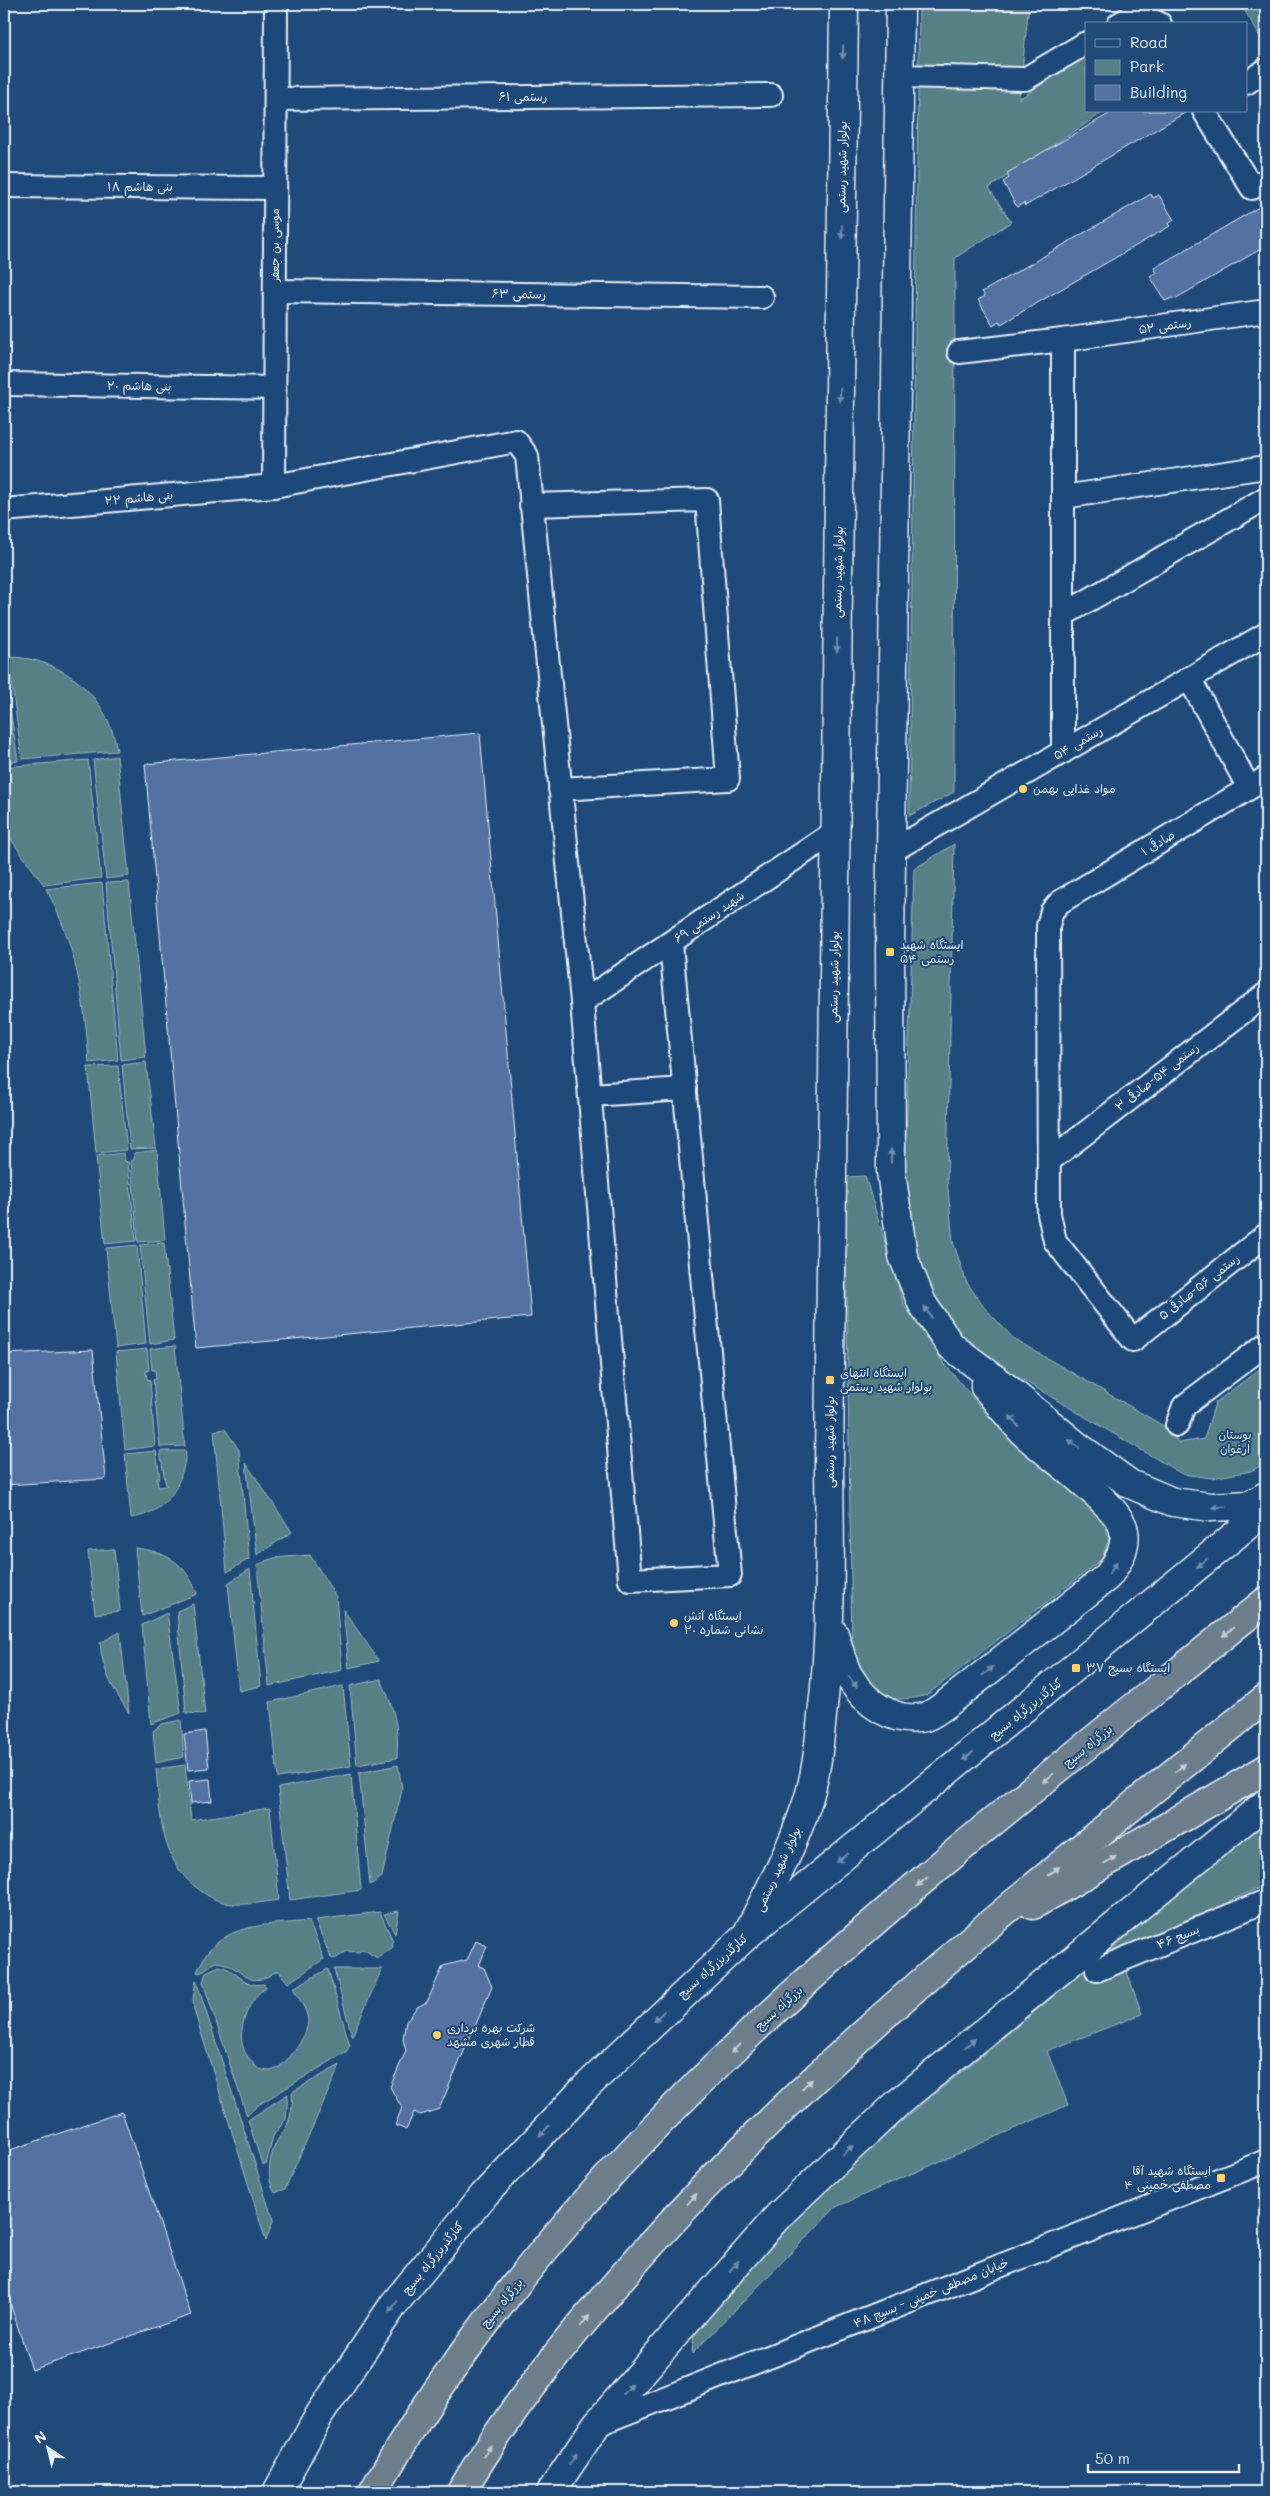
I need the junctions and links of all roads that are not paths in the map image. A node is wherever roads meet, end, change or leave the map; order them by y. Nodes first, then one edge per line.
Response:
1 (276, 4) edge
2 (844, 4) edge
3 (900, 4) edge
4 (1130, 13) edge
5 (1155, 22) edge
6 (1085, 44) edge
7 (1266, 70) edge
8 (899, 76) junction
9 (1248, 82) edge
10 (771, 95) dead end
11 (276, 99) junction
12 (1205, 112) edge
13 (1266, 180) edge
14 (4, 186) edge
15 (275, 188) junction
16 (275, 291) junction
17 (762, 297) dead end
18 (1266, 311) edge
19 (1063, 340) junction
20 (959, 352) dead end
21 (4, 384) edge
22 (274, 388) junction
23 (1266, 467) edge
24 (274, 486) junction
25 (1063, 497) junction
26 (1266, 498) edge
27 (531, 505) junction
28 (4, 510) edge
29 (1063, 615) junction
30 (1266, 634) edge
31 (1189, 678) junction
32 (1063, 752) junction
33 (1258, 783) edge
34 (560, 789) junction
35 (836, 832) junction
36 (890, 852) junction
37 (671, 944) junction
38 (1266, 994) edge
39 (582, 1002) junction
40 (684, 1089) junction
41 (590, 1095) junction
42 (1049, 1161) junction
43 (1266, 1235) edge
44 (1266, 1344) edge
45 (951, 1346) junction
46 (1177, 1425) dead end
47 (1266, 1496) edge
48 (1266, 1510) edge
49 (1266, 1601) edge
50 (830, 1621) junction
51 (1266, 1698) edge
52 (1266, 1769) edge
53 (1266, 1803) edge
54 (1264, 1908) edge
55 (746, 1936) junction
56 (962, 1946) junction
57 (1097, 1970) dead end
58 (1266, 2161) edge
59 (320, 2414) junction
60 (596, 2425) junction
61 (260, 2492) edge
62 (277, 2492) edge
63 (373, 2492) edge
64 (461, 2492) edge
65 (551, 2492) edge

1 - 11 street, موسی بن جعفر
2 -> 35 main road, بولوار شهید رستمی
3 - 8 main road
4 - 5 street
6 - 8 street
7 - 9 street
8 - 36 main road
10 - 11 street, رستمی ۶۱
11 - 15 street, موسی بن جعفر
12 - 13 street
14 - 15 street, بنی هاشم ۱۸
15 - 16 street, موسی بن جعفر
16 - 17 street, رستمی ۶۳
16 - 22 street, موسی بن جعفر
18 - 19 street, رستمی ۵۲
19 - 20 street, رستمی ۵۲
19 - 25 street
21 - 22 street, بنی هاشم ۲۰
22 - 24 street, موسی بن جعفر
23 - 25 street
24 - 27 street, بنی هاشم ۲۲
24 - 28 street, بنی هاشم ۲۲
25 - 29 street
26 - 29 street
27 - 34 street
27 - 34 street
29 - 32 street
30 - 31 street, رستمی ۵۴
31 - 32 street, رستمی ۵۴
31 - 33 street
32 - 36 street, رستمی ۵۴
33 - 42 street, صادقی ۱
34 - 39 street
35 - 37 street, شهید رستمی ۶۹
35 - 50 main road, بولوار شهید رستمی
45 -> 36 main road
37 - 39 street, شهید رستمی ۶۹
37 - 40 street
38 - 42 street, رستمی ۵۴-صادقی ۳
39 - 41 street
40 - 41 street
40 - 41 street
42 - 43 street, رستمی ۵۶-صادقی ۵
44 - 46 street
47 -> 45 main road
50 -> 45 main road
48 -> 55 main road, کنارگذربزرگراه بسیج
49 -> 63 highway, بزرگراه بسیج
50 - 55 main road, بولوار شهید رستمی
56 -> 51 highway
56 -> 52 highway
60 -> 53 main road
54 - 57 street, بسیج ۴۶
55 -> 59 main road, کنارگذربزرگراه بسیج
64 -> 56 highway
58 - 60 street, خیابان مصطفی خمینی - بسیج ۴۸
59 - 61 main road
59 - 62 main road, کنارگذربزرگراه بسیج
65 -> 60 main road

